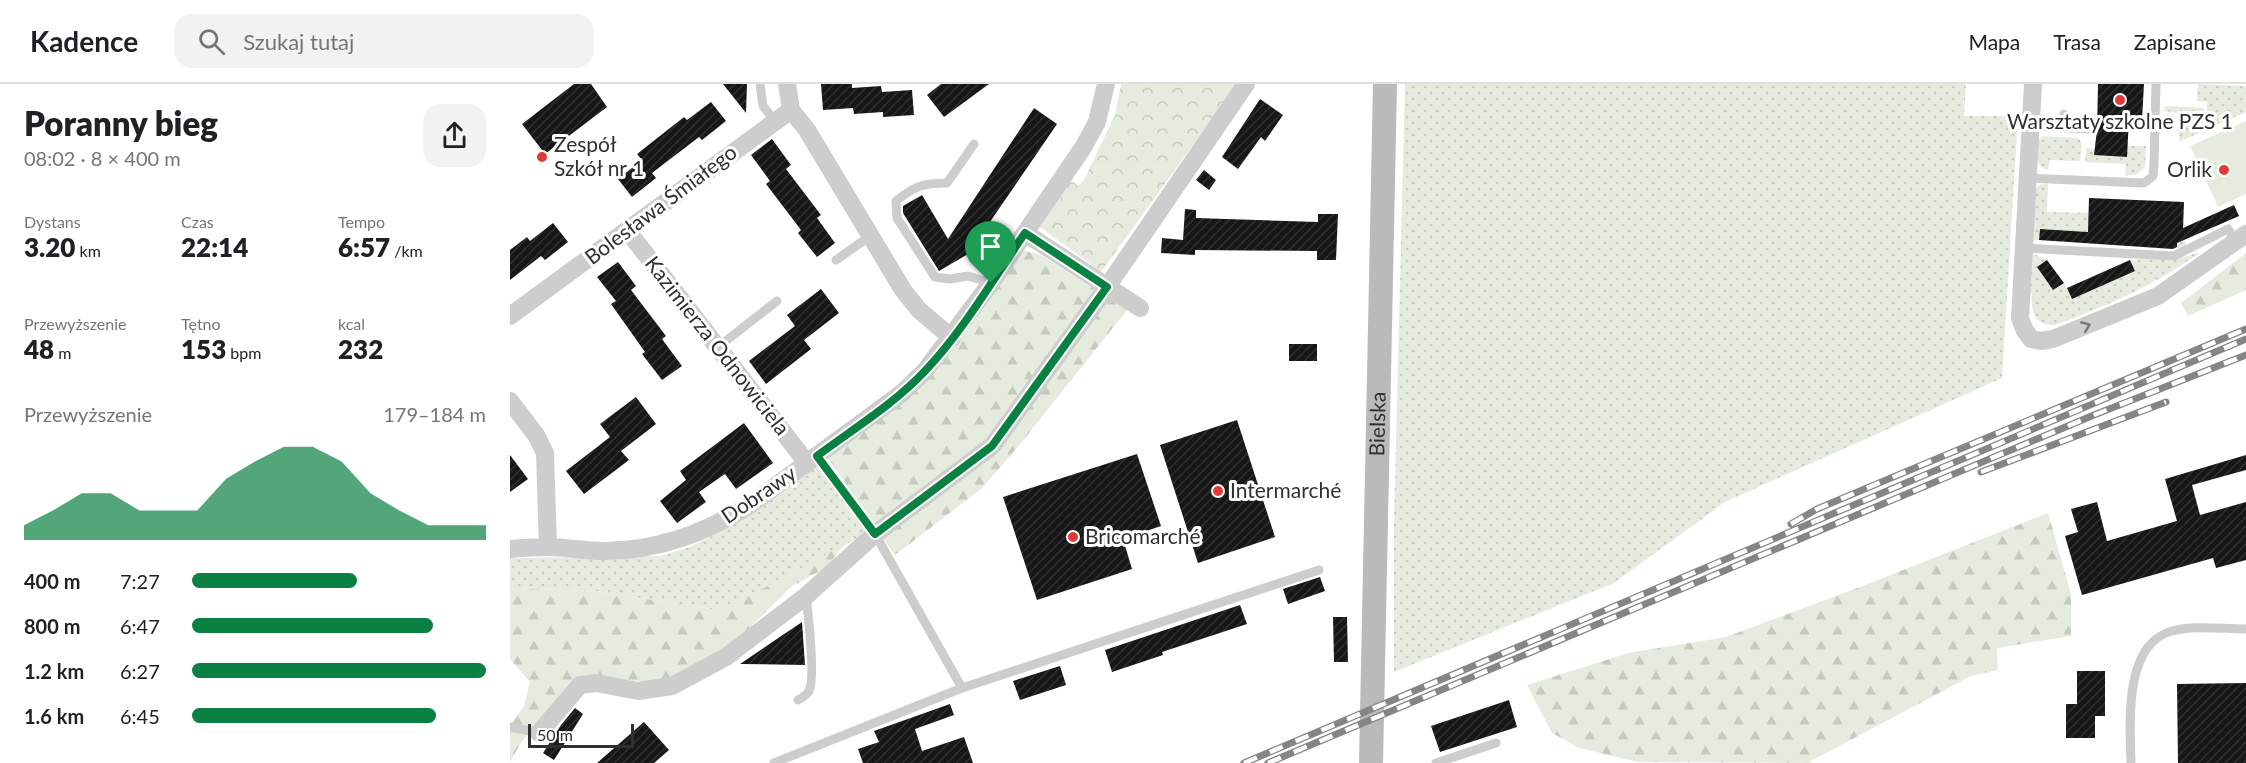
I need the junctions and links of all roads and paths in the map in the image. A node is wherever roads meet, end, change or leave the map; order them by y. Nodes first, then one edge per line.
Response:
1 (760, 84) edge
2 (787, 84) edge
3 (1106, 84) edge
4 (1246, 84) edge
5 (1385, 84) edge
6 (2033, 84) edge
7 (2156, 84) edge
8 (791, 110) junction
9 (2064, 114) dead end
10 (775, 121) junction
11 (2030, 126) junction
12 (2061, 128) junction
13 (2090, 129) dead end
14 (974, 144) dead end
15 (2027, 177) junction
16 (627, 230) junction
17 (1025, 233) junction
18 (870, 236) junction
19 (2241, 237) edge
20 (2198, 244) junction
21 (2023, 248) junction
22 (836, 260) dead end
23 (2209, 260) junction
24 (991, 283) junction
25 (1107, 287) junction
26 (777, 301) dead end
27 (1140, 308) dead end
28 (510, 316) edge
29 (952, 338) junction
30 (718, 347) junction
31 (510, 401) edge
32 (812, 459) junction
33 (875, 534) junction
34 (548, 547) junction
35 (510, 549) edge
36 (1318, 570) dead end
37 (806, 596) junction
38 (2246, 629) edge
39 (962, 688) junction
40 (798, 700) dead end
41 (510, 728) edge
42 (539, 733) joint
43 (1496, 743) dead end
44 (774, 763) edge
45 (1371, 763) edge
46 (1436, 763) edge
47 (2131, 763) edge

1 - 10 lane
2 - 8 street
3 - 17 street, Dobrawy
4 - 25 street
5 - 45 main road, Bielska
6 - 11 street
7 - 15 lane
8 - 10 street, Bolesława Śmiałego
8 - 18 street
9 - 12 lane
10 - 16 street, Bolesława Śmiałego
11 - 12 lane
11 - 15 street
12 - 13 lane
14 - 24 lane
15 - 21 street
16 - 28 street, Bolesława Śmiałego
16 - 30 street, Kazimierza Odnowiciela
17 - 24 street, Dobrawy
17 - 25 street
18 - 22 lane
18 - 29 street
19 - 20 lane
19 - 23 street
20 - 21 lane
20 - 23 lane
21 -> 23 street
24 - 29 street, Dobrawy
25 - 27 street
25 - 33 street
26 - 30 lane
29 - 32 street, Dobrawy
30 - 32 street, Kazimierza Odnowiciela
31 - 34 street
32 - 33 lane
32 - 34 street, Dobrawy
33 - 37 street
33 - 39 lane
34 - 35 street, Dobrawy
36 - 39 lane
37 - 40 lane
37 - 42 street
38 - 47 lane
39 - 44 lane
41 - 42 lane
43 - 46 lane

